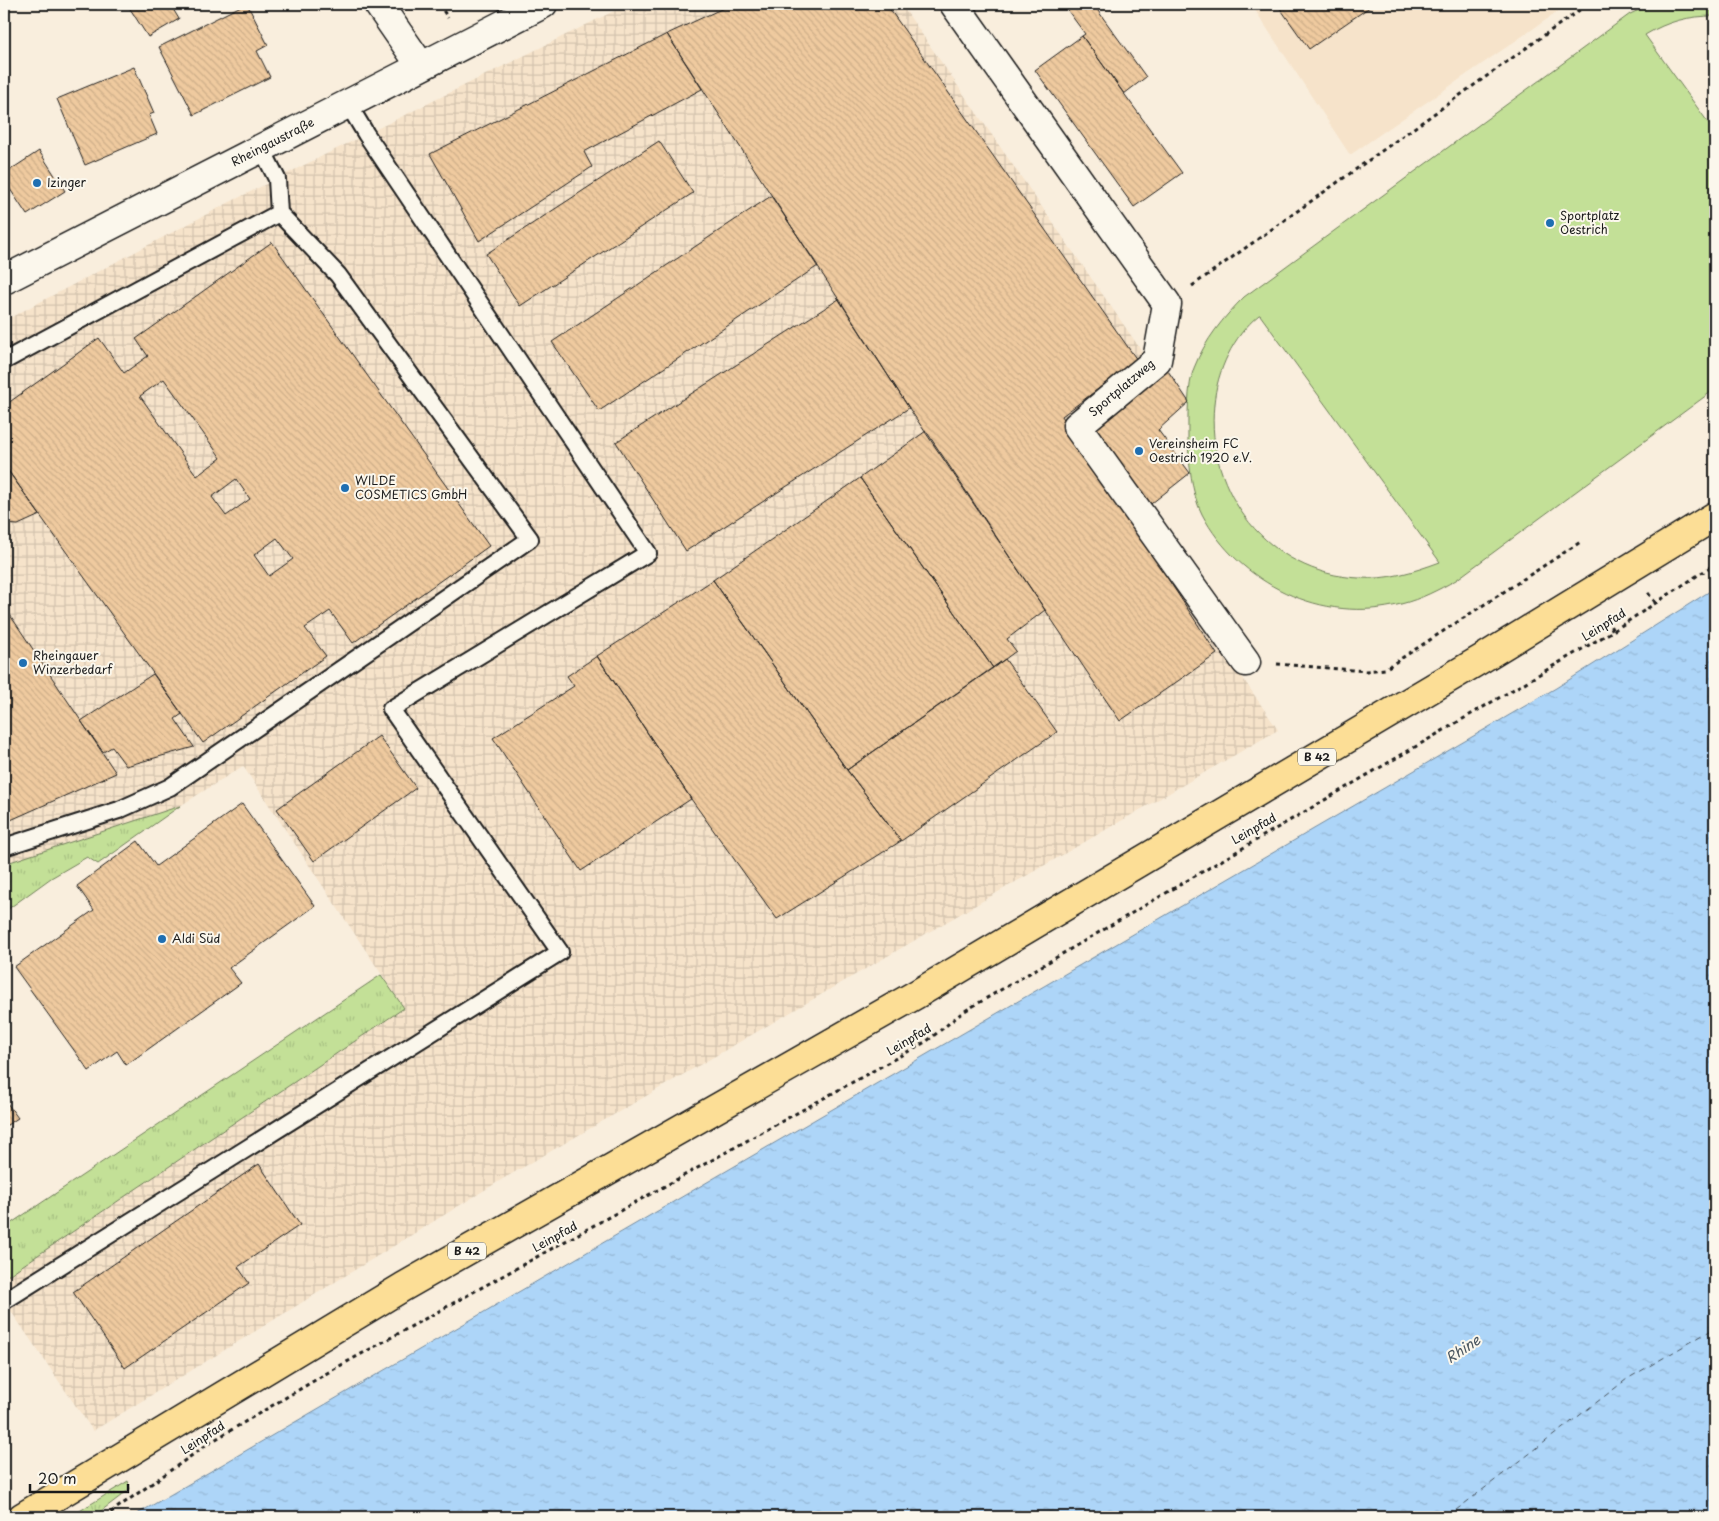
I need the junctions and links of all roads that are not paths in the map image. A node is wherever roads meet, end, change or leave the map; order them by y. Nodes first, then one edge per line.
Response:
1 (378, 4) edge
2 (543, 4) edge
3 (954, 4) edge
4 (421, 66) junction
5 (348, 104) junction
6 (262, 149) junction
7 (279, 213) junction
8 (4, 280) edge
9 (4, 361) edge
10 (1715, 516) edge
11 (1246, 662) road end
12 (4, 847) edge
13 (4, 1301) edge
14 (22, 1517) edge

1 - 4 street
2 - 4 street, Rheingaustraße
3 - 11 street, Sportplatzweg
4 - 5 street, Rheingaustraße
5 - 6 street, Rheingaustraße
5 - 13 lane
6 - 7 lane
6 - 8 street, Rheingaustraße
7 - 9 lane
7 - 12 lane
10 - 14 main road, B 42

